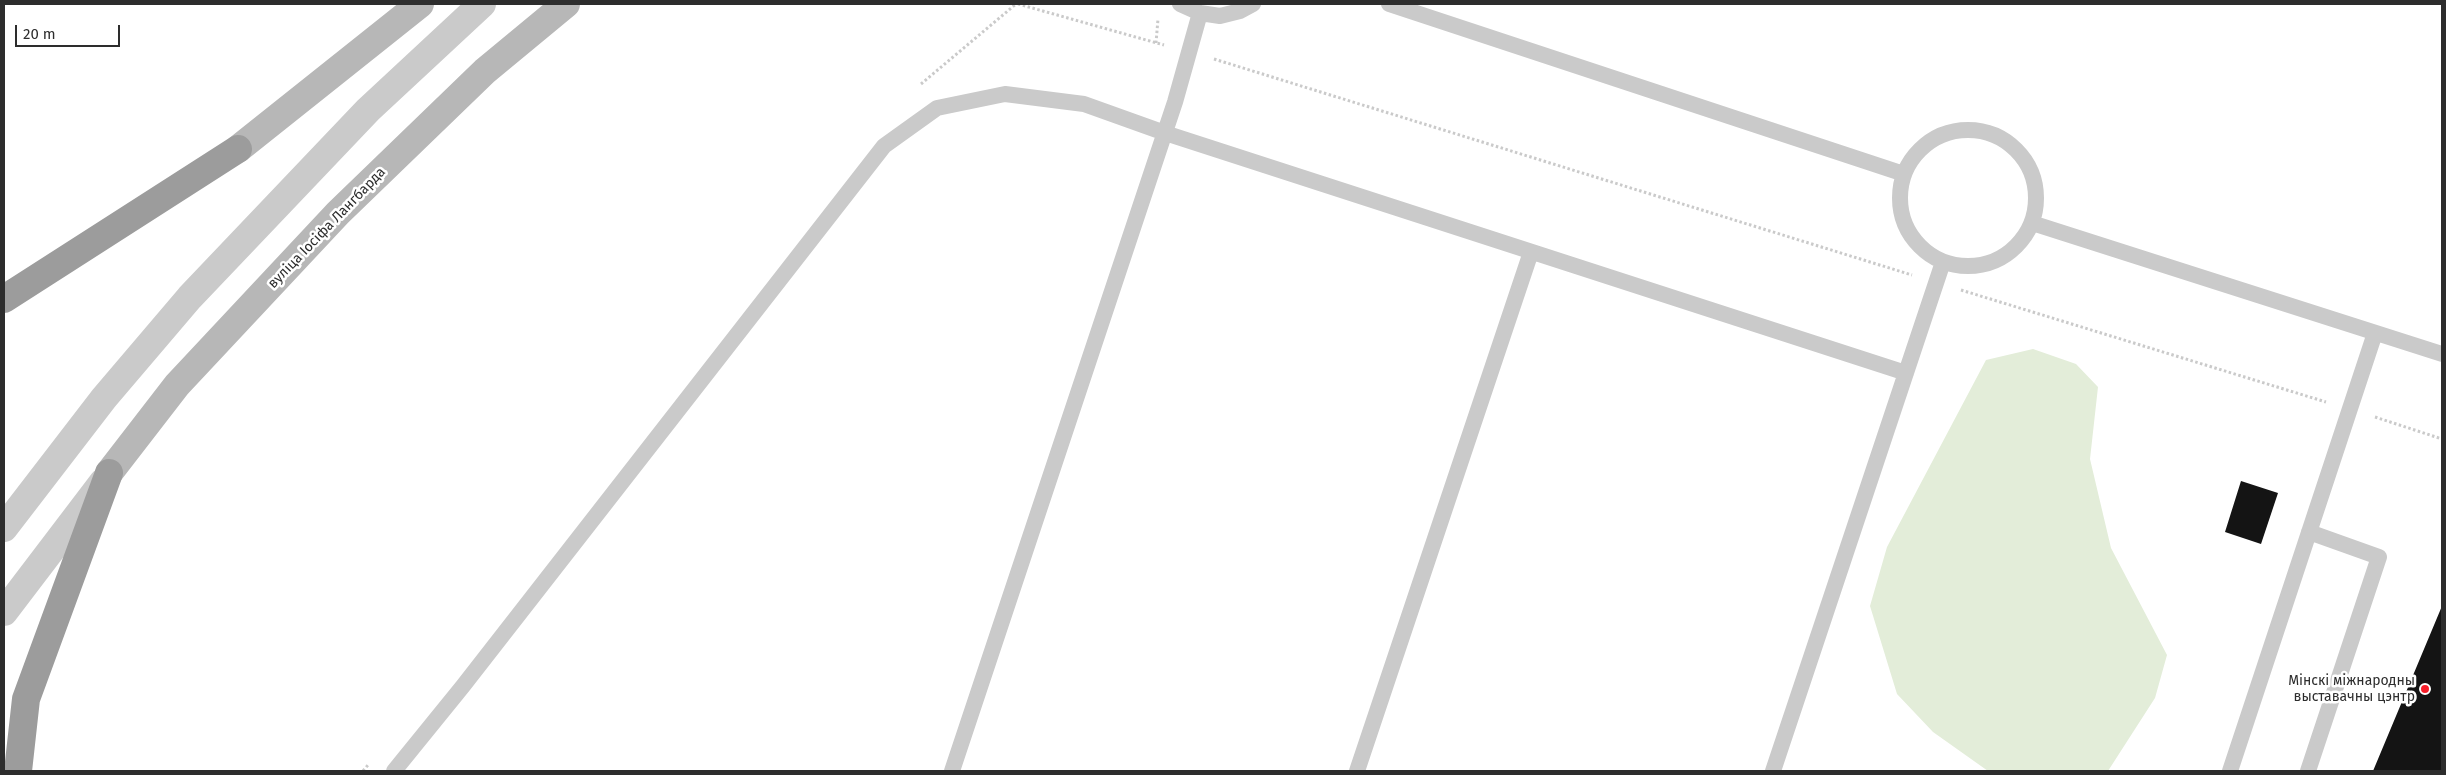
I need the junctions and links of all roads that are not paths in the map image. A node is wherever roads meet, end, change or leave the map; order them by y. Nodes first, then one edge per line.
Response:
1 (420, 4) edge
2 (482, 4) edge
3 (566, 4) edge
4 (1180, 4) edge
5 (1253, 4) edge
6 (1389, 4) edge
7 (1200, 13) junction
8 (1165, 133) junction
9 (238, 150) joint
10 (1904, 174) junction
11 (2032, 223) junction
12 (1531, 252) junction
13 (1944, 262) junction
14 (4, 299) edge
15 (2375, 333) junction
16 (2442, 354) edge
17 (1906, 373) junction
18 (109, 473) junction
19 (4, 528) edge
20 (2309, 532) junction
21 (4, 612) edge
22 (18, 771) edge
23 (394, 771) edge
24 (952, 771) edge
25 (1357, 771) edge
26 (1773, 771) edge
27 (2230, 771) edge
28 (2308, 771) edge

1 - 9 main road
2 - 19 street
3 - 18 main road, вуліца Іосіфа Лангбарда
4 - 7 lane
5 - 7 lane
6 - 10 lane
7 - 8 lane
8 - 12 lane
8 - 23 lane
8 - 24 lane
9 - 14 highway
10 - 11 lane
10 - 13 lane
11 - 13 lane
11 - 15 lane
12 - 17 lane
12 - 25 lane
13 - 17 lane
15 - 16 lane
15 - 20 lane
17 - 26 lane
18 - 21 street
18 - 22 highway
20 - 27 lane
20 - 28 lane

